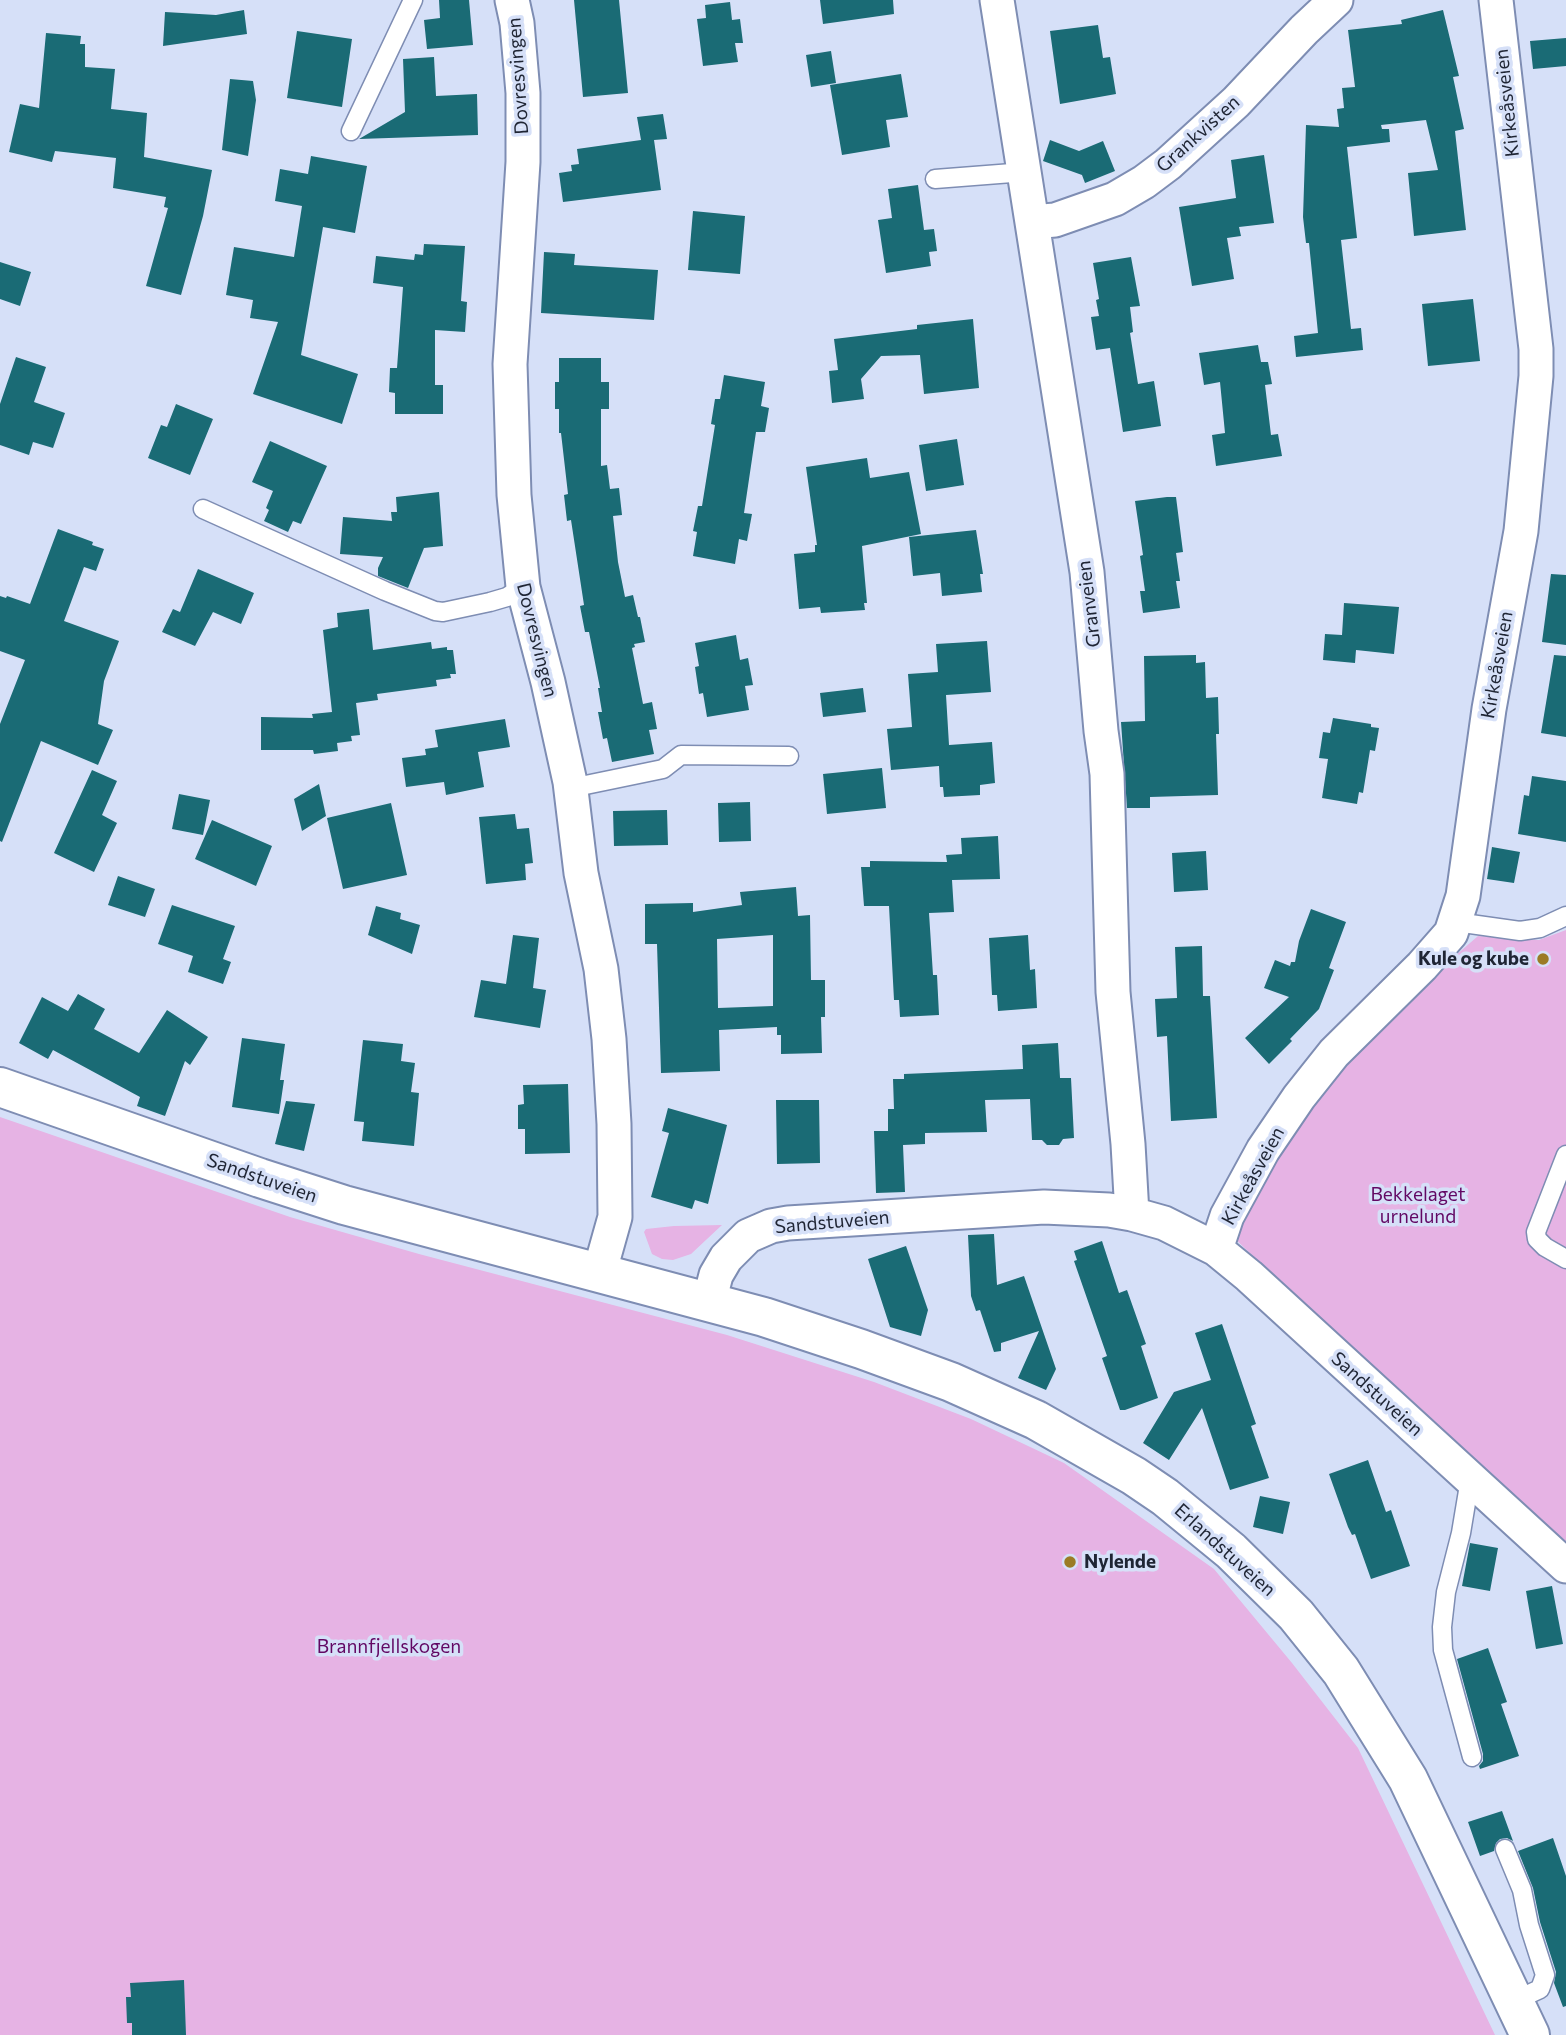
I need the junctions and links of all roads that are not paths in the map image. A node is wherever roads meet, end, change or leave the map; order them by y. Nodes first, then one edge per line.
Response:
1 (413, 0) edge
2 (512, 0) edge
3 (998, 0) edge
4 (1336, 0) edge
5 (1496, 0) edge
6 (351, 131) dead end
7 (1026, 172) junction
8 (935, 179) dead end
9 (1032, 222) junction
10 (1551, 352) edge
11 (203, 509) dead end
12 (523, 587) junction
13 (789, 756) dead end
14 (570, 788) junction
15 (1566, 916) edge
16 (1456, 922) junction
17 (0, 1087) edge
18 (1566, 1155) edge
19 (1132, 1214) junction
20 (1216, 1249) junction
21 (1566, 1259) edge
22 (599, 1274) junction
23 (709, 1302) junction
24 (1470, 1479) junction
25 (1566, 1566) edge
26 (1472, 1757) dead end
27 (1505, 1849) dead end
28 (1514, 2001) junction
29 (1530, 2035) edge

1 - 6 lane
2 - 12 street, Dovresvingen
3 - 7 street, Granveien
4 - 9 street, Grankvisten
5 - 10 street, Kirkeåsveien
7 - 8 lane
7 - 9 street, Granveien
9 - 19 street, Granveien
10 - 16 street, Kirkeåsveien
11 - 12 lane
12 - 14 street, Dovresvingen
13 - 14 lane
14 - 22 street, Dovresvingen
15 - 16 lane
16 - 20 street, Kirkeåsveien
17 - 22 street, Sandstuveien
18 - 21 lane
19 - 20 street, Sandstuveien
19 - 23 street, Sandstuveien
20 - 24 street, Sandstuveien
22 - 23 street, Sandstuveien
23 - 28 street, Erlandstuveien
24 - 25 street, Sandstuveien
24 - 26 lane
27 - 28 lane
28 - 29 street, Erlandstuveien

